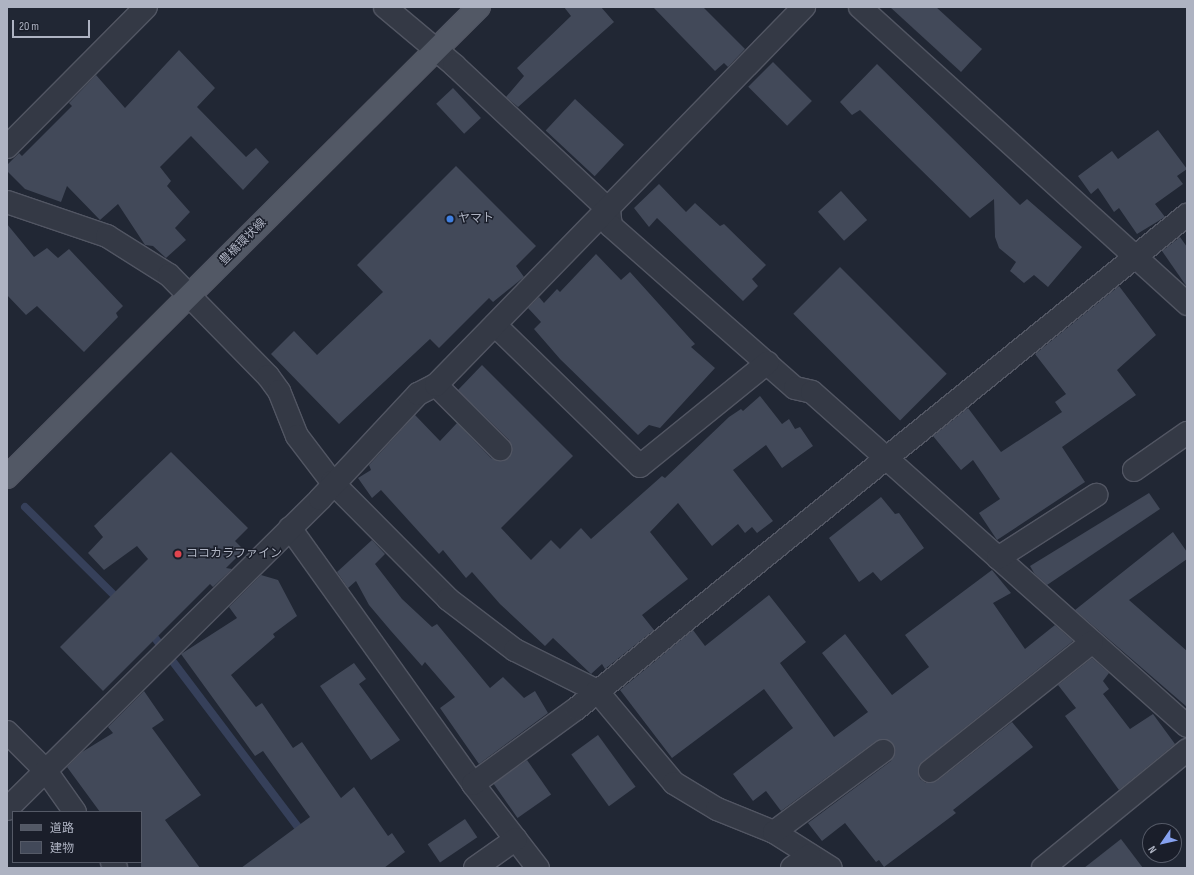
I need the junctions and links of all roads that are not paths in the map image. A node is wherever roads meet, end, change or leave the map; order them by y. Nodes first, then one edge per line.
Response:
1 (146, 7) edge
2 (385, 7) edge
3 (479, 7) edge
4 (804, 7) edge
5 (860, 7) edge
6 (435, 50) junction
7 (7, 147) edge
8 (7, 202) edge
9 (610, 210) junction
10 (1187, 215) edge
11 (1135, 257) junction
12 (189, 295) junction
13 (1187, 304) edge
14 (495, 325) junction
15 (767, 363) junction
16 (436, 385) junction
17 (1187, 433) edge
18 (500, 449) dead end
19 (887, 460) junction
20 (1134, 470) dead end
21 (7, 477) edge
22 (332, 482) junction
23 (1096, 495) dead end
24 (290, 528) junction
25 (998, 558) junction
26 (1092, 642) junction
27 (596, 691) junction
28 (1187, 726) edge
29 (7, 732) edge
30 (1187, 750) edge
31 (883, 751) dead end
32 (46, 771) junction
33 (930, 771) dead end
34 (473, 784) junction
35 (7, 809) edge
36 (74, 811) edge
37 (774, 832) junction
38 (516, 839) junction
39 (810, 855) junction
40 (475, 868) edge
41 (538, 868) edge
42 (792, 868) edge
43 (831, 868) edge
44 (1043, 868) edge

1 - 7 street
2 - 6 street
3 - 6 main road, 豊橋環状線
4 - 9 street
5 - 11 street
6 - 9 street
6 - 12 main road, 豊橋環状線
8 - 12 street
9 - 14 street
9 - 15 street
10 - 11 street
11 - 13 street
11 - 19 street
12 - 21 main road, 豊橋環状線
12 - 22 street
14 - 15 street
14 - 16 street
15 - 19 street
16 - 18 street
16 - 22 street
17 - 20 street
19 - 25 street
19 - 27 street
22 - 24 street
22 - 27 street
23 - 25 street
24 - 32 street
24 - 34 street
25 - 26 street
26 - 28 street
26 - 33 street
27 - 34 street
27 - 37 street
29 - 32 street
30 - 44 street
31 - 37 street
32 - 35 street
32 - 36 street
34 - 38 street
37 - 39 street
38 - 40 street
38 - 41 street
39 - 42 street
39 - 43 street

